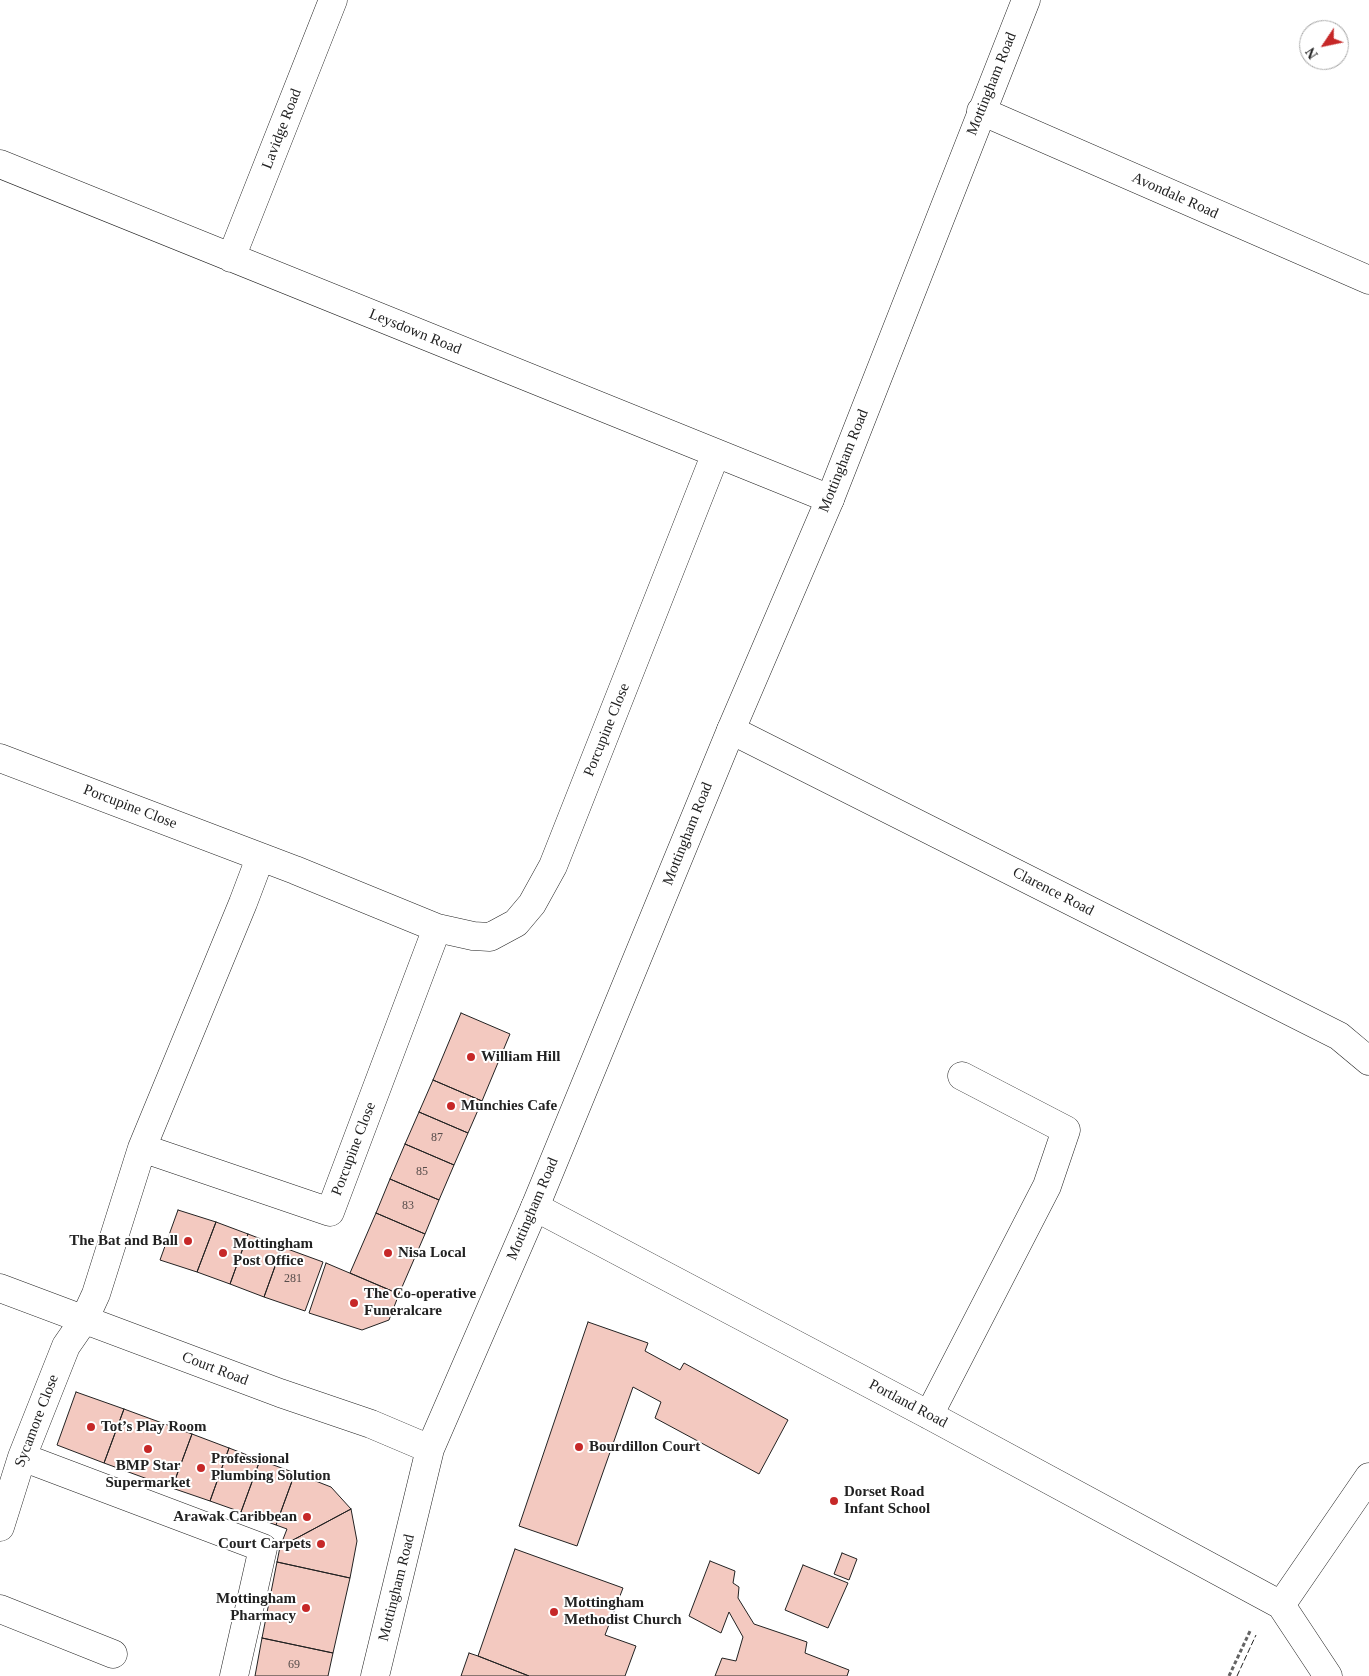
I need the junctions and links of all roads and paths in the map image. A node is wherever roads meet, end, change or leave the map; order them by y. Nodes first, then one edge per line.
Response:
1 (333, 0) edge
2 (1026, 0) edge
3 (981, 112) junction
4 (0, 164) edge
5 (231, 258) junction
6 (1369, 280) edge
7 (716, 453) junction
8 (830, 499) junction
9 (731, 730) junction
10 (0, 758) edge
11 (260, 858) junction
12 (437, 928) junction
13 (1369, 1061) edge
14 (962, 1076) dead end
15 (142, 1148) junction
16 (535, 1207) junction
17 (0, 1288) edge
18 (84, 1320) junction
19 (929, 1415) junction
20 (430, 1449) junction
21 (22, 1457) junction
22 (1369, 1477) edge
23 (0, 1527) edge
24 (1280, 1605) junction
25 (0, 1610) edge
26 (1255, 1622) dead end
27 (113, 1654) dead end
28 (234, 1676) edge
29 (375, 1676) edge
30 (1229, 1676) edge
31 (1328, 1676) edge

1 - 5 street, Lavidge Road
2 - 3 street, Mottingham Road
3 - 6 street, Avondale Road
3 - 8 street, Mottingham Road
4 - 5 street, Leysdown Road
5 - 7 street, Leysdown Road
7 - 8 street, Leysdown Road
7 - 12 street, Porcupine Close
8 - 9 street, Mottingham Road
9 - 13 street, Clarence Road
9 - 16 street, Mottingham Road
10 - 11 street, Porcupine Close
11 - 12 street, Porcupine Close
11 - 15 street
12 - 15 street, Porcupine Close
14 - 19 street
15 - 18 street
16 - 19 street, Portland Road
16 - 20 street, Mottingham Road
17 - 18 street, Court Road
18 - 20 street, Court Road
18 - 21 street, Sycamore Close
19 - 24 street, Portland Road
20 - 29 street, Mottingham Road
21 - 23 street, Sycamore Close
21 - 28 street
22 - 24 street
24 - 31 street
25 - 27 street
26 - 30 path

